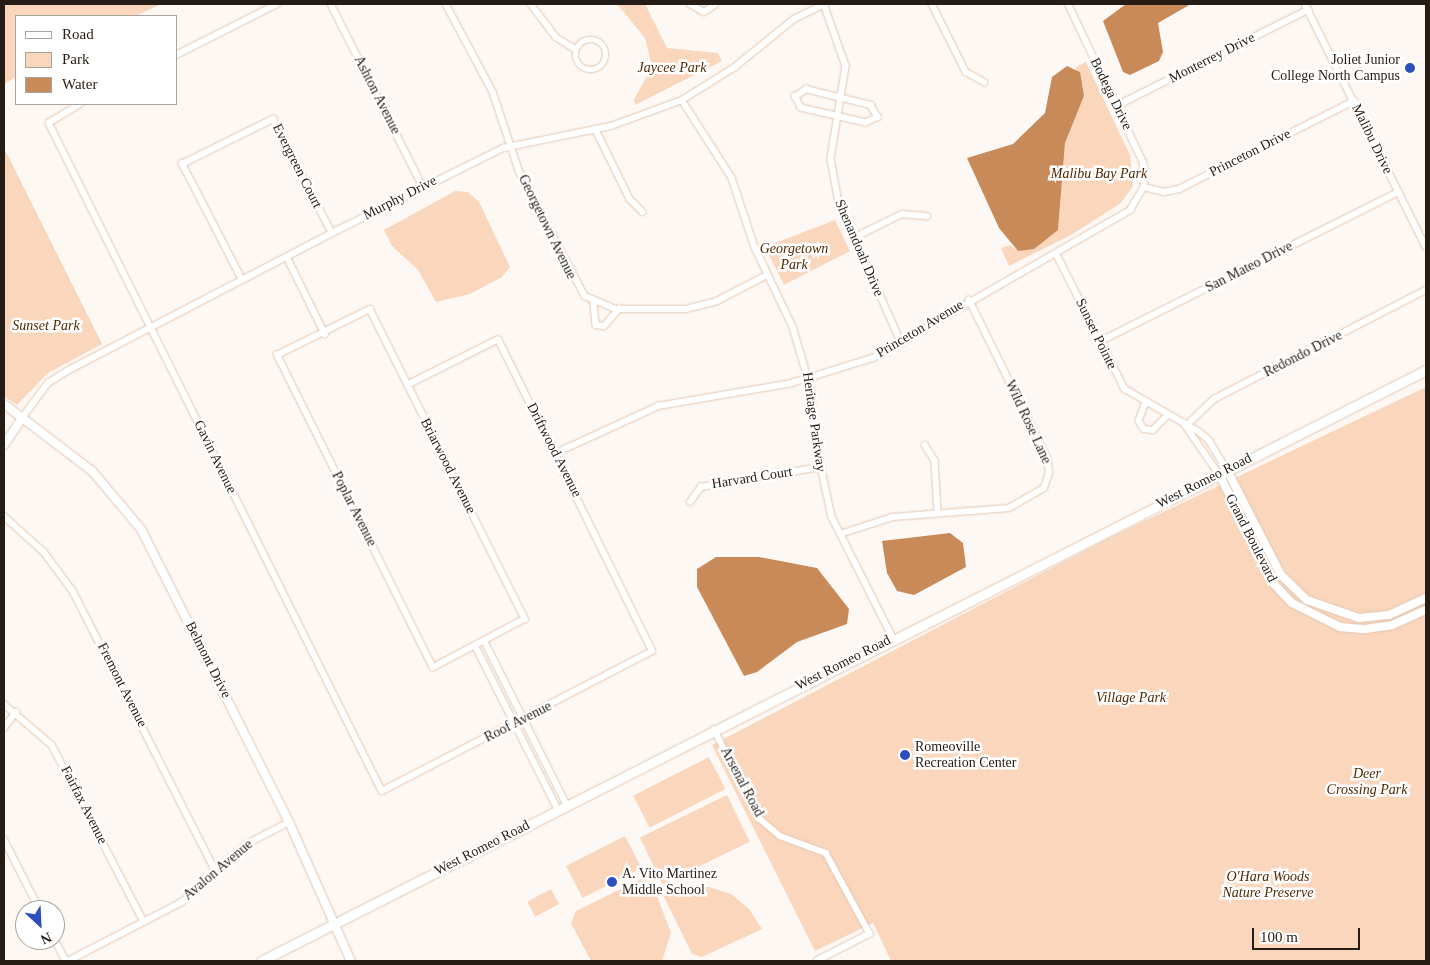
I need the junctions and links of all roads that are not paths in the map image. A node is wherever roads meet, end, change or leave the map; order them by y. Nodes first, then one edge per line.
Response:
1 (277, 4) edge
2 (331, 4) edge
3 (446, 4) edge
4 (531, 4) edge
5 (690, 4) edge
6 (716, 4) edge
7 (824, 4) edge
8 (932, 4) edge
9 (1068, 4) edge
10 (1307, 7) edge
11 (575, 49) junction
12 (178, 54) edge
13 (984, 82) dead end
14 (844, 98) junction
15 (682, 100) junction
16 (1354, 101) junction
17 (79, 105) edge
18 (1116, 106) junction
19 (838, 117) junction
20 (596, 130) junction
21 (512, 145) junction
22 (422, 187) junction
23 (1144, 187) junction
24 (1399, 192) junction
25 (643, 212) dead end
26 (927, 216) dead end
27 (332, 233) junction
28 (855, 237) junction
29 (1426, 247) edge
30 (1057, 255) junction
31 (287, 257) junction
32 (767, 275) junction
33 (242, 280) junction
34 (1426, 290) edge
35 (969, 300) junction
36 (594, 303) junction
37 (619, 309) junction
38 (151, 327) junction
39 (325, 334) junction
40 (1099, 342) junction
41 (902, 344) junction
42 (1426, 370) edge
43 (809, 379) junction
44 (408, 386) junction
45 (1146, 402) junction
46 (4, 404) edge
47 (1168, 415) junction
48 (22, 418) junction
49 (1186, 426) junction
50 (4, 445) edge
51 (925, 445) dead end
52 (556, 453) junction
53 (820, 467) junction
54 (1223, 472) junction
55 (690, 502) dead end
56 (938, 513) junction
57 (4, 516) edge
58 (840, 534) junction
59 (1426, 598) edge
60 (1426, 610) edge
61 (893, 638) junction
62 (485, 642) junction
63 (476, 647) junction
64 (652, 651) joint
65 (4, 704) edge
66 (16, 712) junction
67 (524, 719) junction
68 (515, 724) junction
69 (4, 728) edge
70 (714, 729) junction
71 (382, 791) joint
72 (567, 805) junction
73 (558, 809) junction
74 (289, 822) junction
75 (4, 839) edge
76 (216, 872) junction
77 (35, 900) edge
78 (144, 922) junction
79 (335, 924) junction
80 (61, 950) edge
81 (830, 959) edge
82 (67, 961) edge
83 (261, 961) edge
84 (352, 961) edge
85 (817, 961) edge

1 - 12 street
2 - 22 street, Ashton Avenue
3 - 21 street, Georgetown Avenue
4 - 11 street
5 - 6 street
7 - 14 street, Shenandoah Drive
7 - 15 street, Murphy Drive
8 - 13 street
9 - 18 street, Bodega Drive
10 - 16 street, Malibu Drive
10 - 18 street, Monterrey Drive
11 - 11 street
14 - 19 street, Shenandoah Drive
14 - 19 street
14 - 19 street
15 - 20 street, Murphy Drive
15 - 32 street, Heritage Parkway
16 - 23 street, Princeton Drive
16 - 24 street, Malibu Drive
17 - 38 street, Gavin Avenue
18 - 23 street, Bodega Drive
19 - 28 street, Shenandoah Drive
20 - 21 street, Murphy Drive
20 - 25 street
21 - 22 street, Murphy Drive
21 - 36 street, Georgetown Avenue
22 - 27 street, Murphy Drive
23 - 30 street, Princeton Avenue
24 - 29 street, Malibu Drive
24 - 40 street, San Mateo Drive
26 - 28 street
27 - 31 street, Murphy Drive
27 - 33 street, Evergreen Court
28 - 41 street, Shenandoah Drive
30 - 35 street, Princeton Avenue
30 - 40 street, Sunset Pointe
31 - 33 street, Murphy Drive
31 - 39 street
32 - 37 street
32 - 43 street, Heritage Parkway
33 - 38 street, Murphy Drive
34 - 49 street, Redondo Drive
35 - 41 street, Princeton Avenue
35 - 56 street, Wild Rose Lane
36 - 37 street
36 - 37 street, Georgetown Avenue
38 - 48 street, Murphy Drive
38 - 71 street, Gavin Avenue
39 - 44 street, Briarwood Avenue
39 - 63 street, Poplar Avenue
40 - 45 street, Sunset Pointe
41 - 43 street, Princeton Avenue
42 - 54 main road, West Romeo Road
43 - 52 street, Princeton Avenue
43 - 53 street, Heritage Parkway
44 - 52 street, Driftwood Avenue
44 - 62 street, Briarwood Avenue
45 - 47 street, Sunset Pointe
45 - 47 street
46 - 48 street, Belmont Drive
47 - 49 street, Sunset Pointe
48 - 50 street, Murphy Drive
48 - 74 street, Belmont Drive
49 - 54 street, Sunset Pointe
51 - 56 street
52 - 64 street, Driftwood Avenue
53 - 55 street, Harvard Court
53 - 58 street, Heritage Parkway
54 - 59 street, Grand Boulevard
54 - 60 street, Grand Boulevard
54 - 61 main road, West Romeo Road
56 - 58 street, Wild Rose Lane
57 - 76 street, Fremont Avenue
58 - 61 street, Heritage Parkway
61 - 70 main road, West Romeo Road
62 - 63 street, Briarwood Avenue
62 - 67 street
63 - 68 street
64 - 67 street, Roof Avenue
65 - 66 street, Fairfax Avenue
66 - 69 street
66 - 78 street, Fairfax Avenue
67 - 68 street, Roof Avenue
67 - 72 street
68 - 71 street, Roof Avenue
68 - 73 street
70 - 72 main road, West Romeo Road
70 - 81 street, Arsenal Road
72 - 73 main road, West Romeo Road
73 - 79 main road, West Romeo Road
74 - 76 street, Avalon Avenue
74 - 79 street, Belmont Drive
75 - 77 street
76 - 78 street, Avalon Avenue
78 - 82 street, Avalon Avenue
79 - 83 main road, West Romeo Road
79 - 84 street, Belmont Drive
80 - 82 street
81 - 85 street

